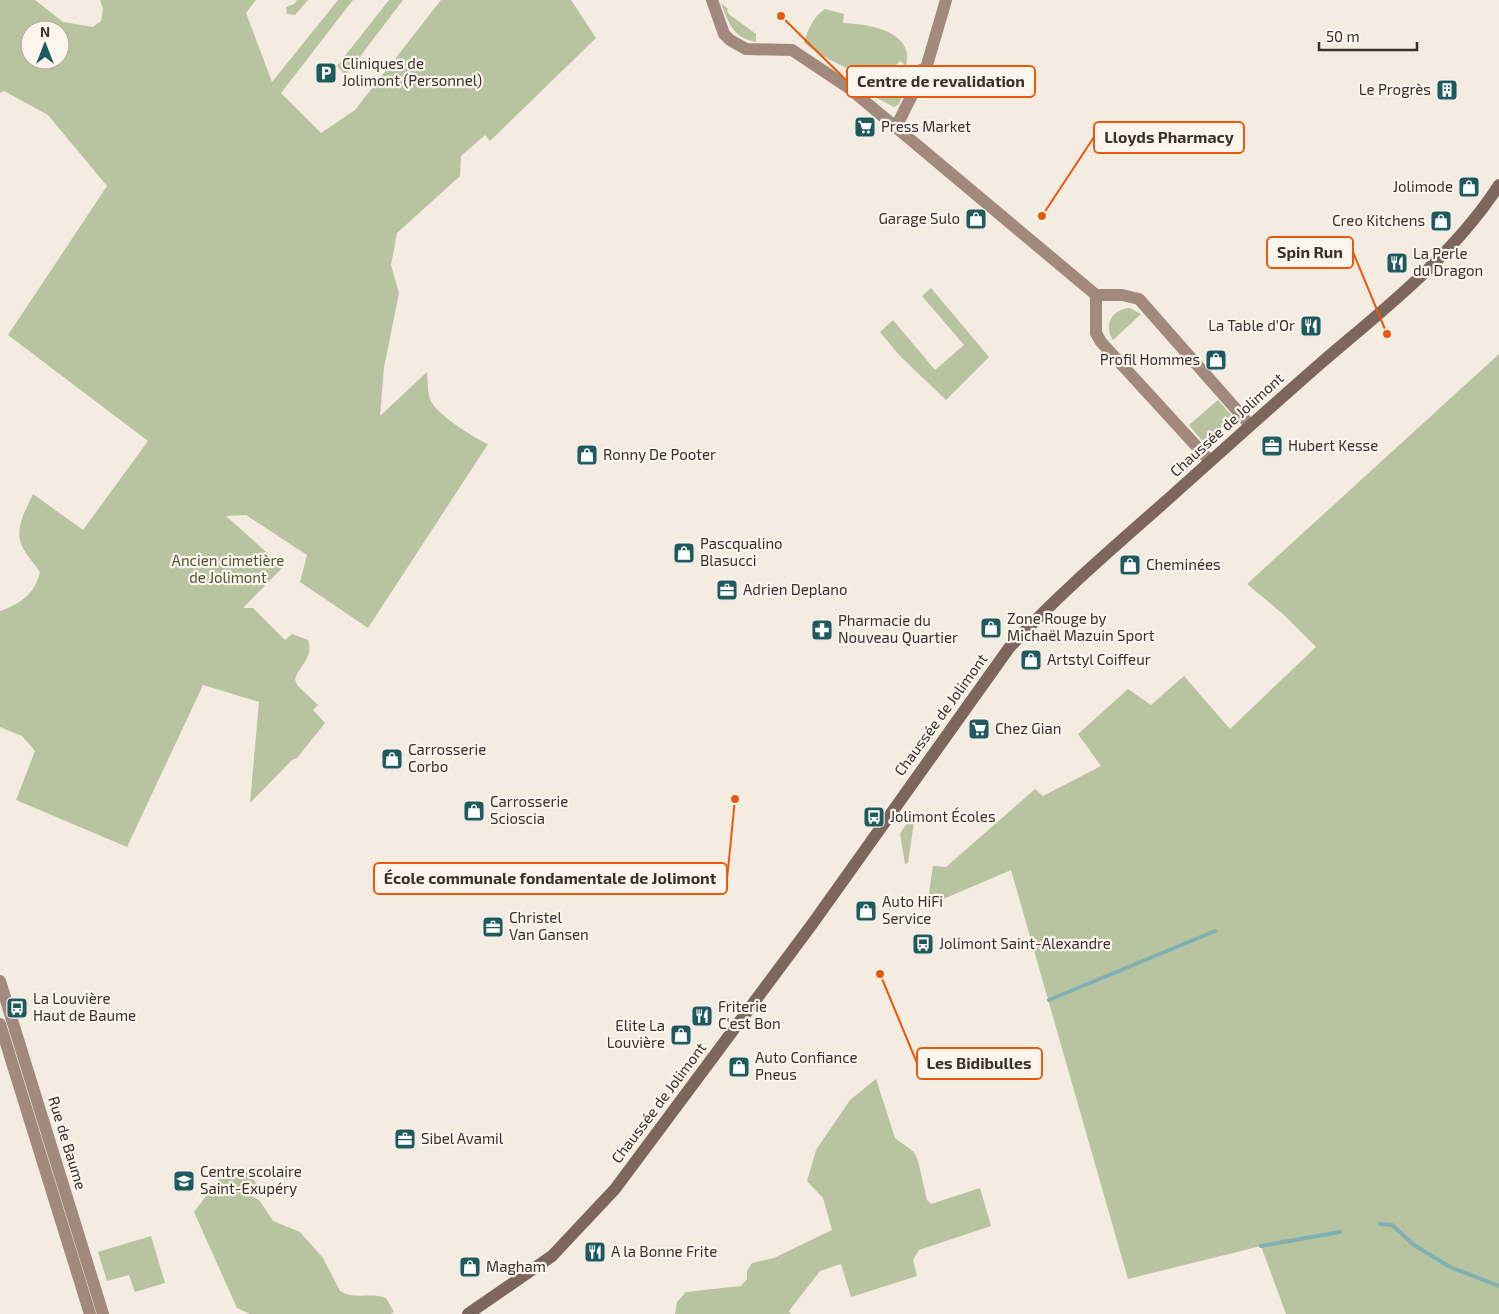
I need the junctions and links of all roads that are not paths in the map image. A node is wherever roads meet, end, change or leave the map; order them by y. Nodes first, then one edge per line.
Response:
1 (712, 0) edge
2 (946, 0) edge
3 (927, 64) junction
4 (849, 88) junction
5 (896, 127) junction
6 (1499, 185) edge
7 (1096, 295) junction
8 (1250, 424) junction
9 (1210, 461) junction
10 (0, 981) edge
11 (0, 1024) edge
12 (90, 1314) edge
13 (103, 1314) edge
14 (468, 1314) edge

1 - 4 street
2 - 3 street
3 - 4 street
3 - 5 street
4 - 5 street
5 - 7 street
6 - 8 main road, Chaussée de Jolimont
7 - 8 street
7 - 9 street
8 - 9 main road, Chaussée de Jolimont
9 - 14 main road, Chaussée de Jolimont
10 - 13 street, Rue de Baume
11 - 12 street, Rue de Baume

